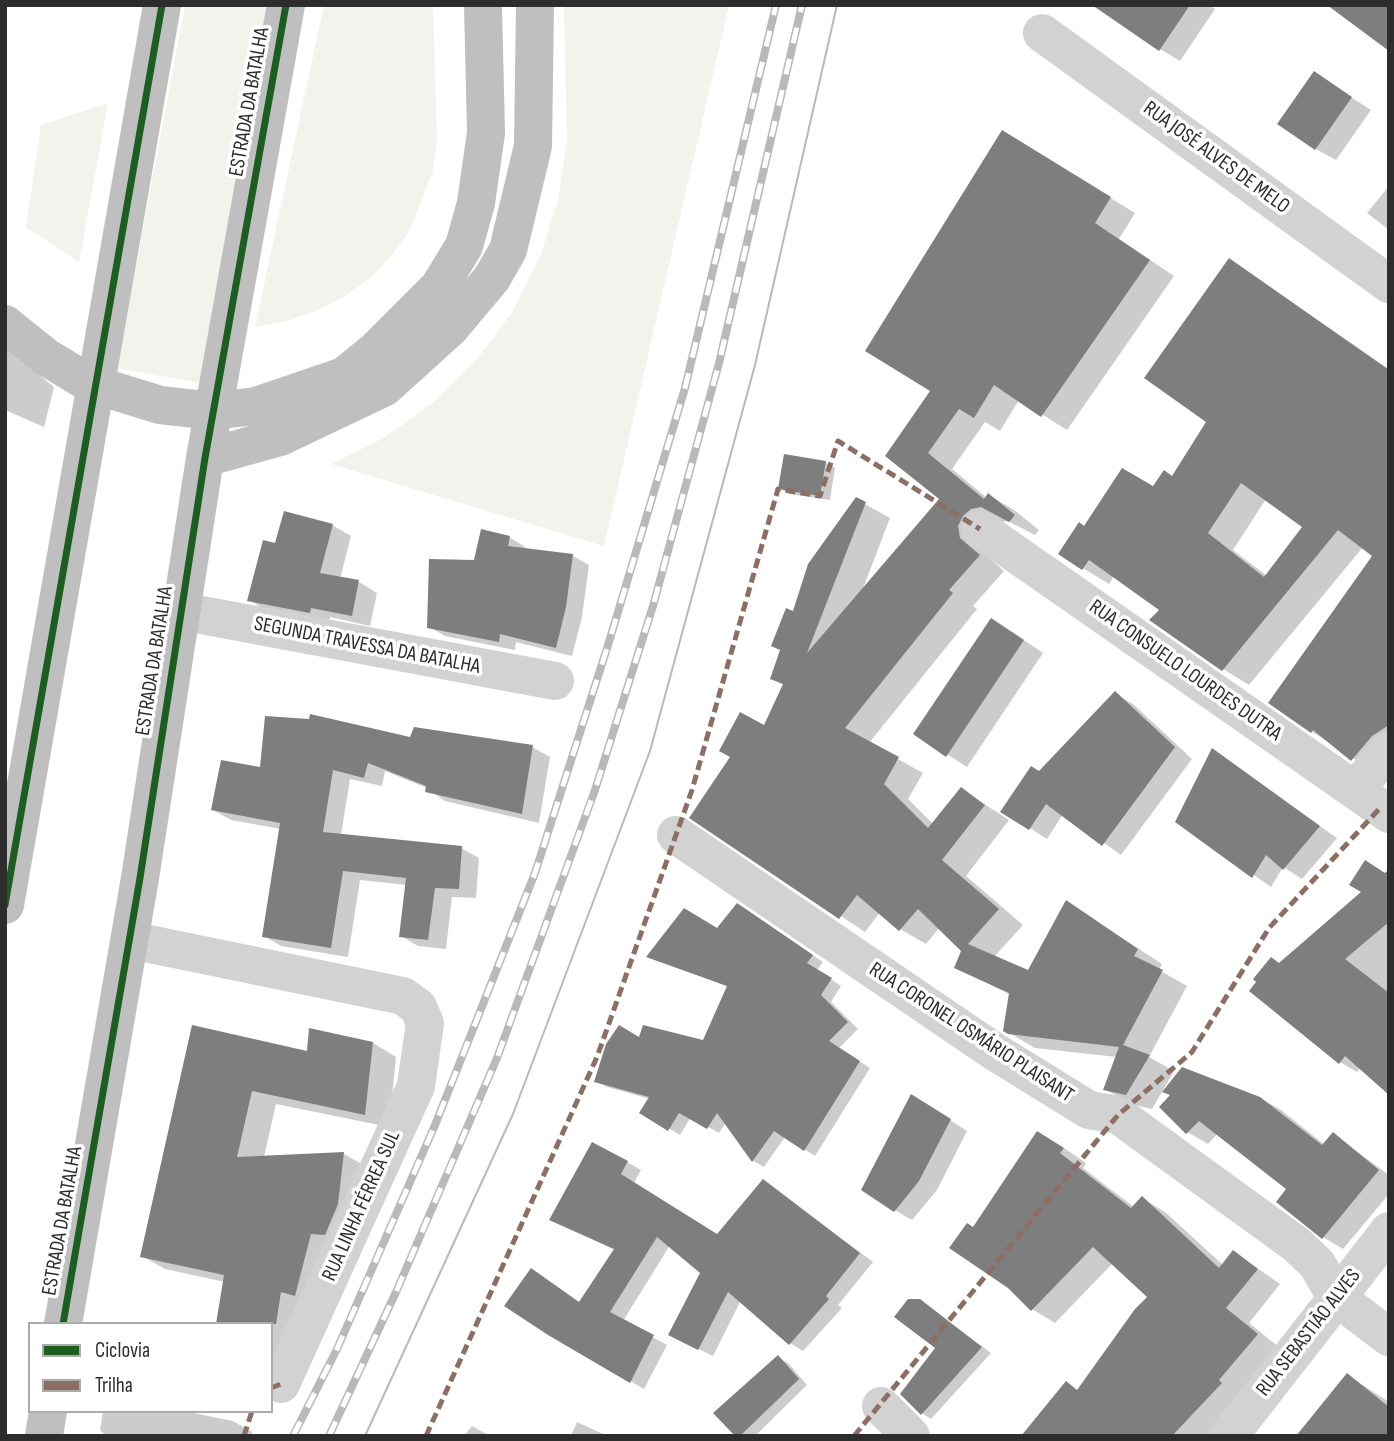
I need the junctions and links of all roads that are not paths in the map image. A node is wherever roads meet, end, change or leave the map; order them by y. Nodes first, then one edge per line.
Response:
1 (162, 5) edge
2 (286, 5) edge
3 (483, 5) edge
4 (535, 5) edge
5 (1042, 33) dead end
6 (1389, 284) edge
7 (5, 324) edge
8 (205, 458) junction
9 (980, 529) dead end
10 (180, 611) junction
11 (555, 681) dead end
12 (1389, 750) edge
13 (1354, 790) junction
14 (1389, 814) edge
15 (676, 835) dead end
16 (5, 905) edge
17 (130, 940) junction
18 (1389, 1231) edge
19 (1336, 1297) junction
20 (63, 1322) edge
21 (1389, 1337) edge
22 (281, 1384) dead end
23 (880, 1406) dead end
24 (48, 1413) edge
25 (44, 1436) edge
26 (911, 1436) edge
27 (1229, 1436) edge

1 - 16 highway
2 - 8 highway, ESTRADA DA BATALHA
3 - 7 highway
4 - 8 highway
5 - 6 street, RUA JOSÉ ALVES DE MELO
8 - 10 highway, ESTRADA DA BATALHA
9 - 13 street, RUA CONSUELO LOURDES DUTRA
10 - 11 street, SEGUNDA TRAVESSA DA BATALHA
10 - 17 highway, ESTRADA DA BATALHA
12 - 13 street
13 - 14 street, RUA CONSUELO LOURDES DUTRA
15 - 19 street, RUA CORONEL OSMÁRIO PLAISANT
17 - 20 highway, ESTRADA DA BATALHA
17 - 22 street, RUA LINHA FÉRREA SUL
18 - 19 street, RUA SEBASTIÃO ALVES
19 - 21 street, RUA CORONEL OSMÁRIO PLAISANT
19 - 27 street, RUA SEBASTIÃO ALVES
23 - 26 street
24 - 25 highway

